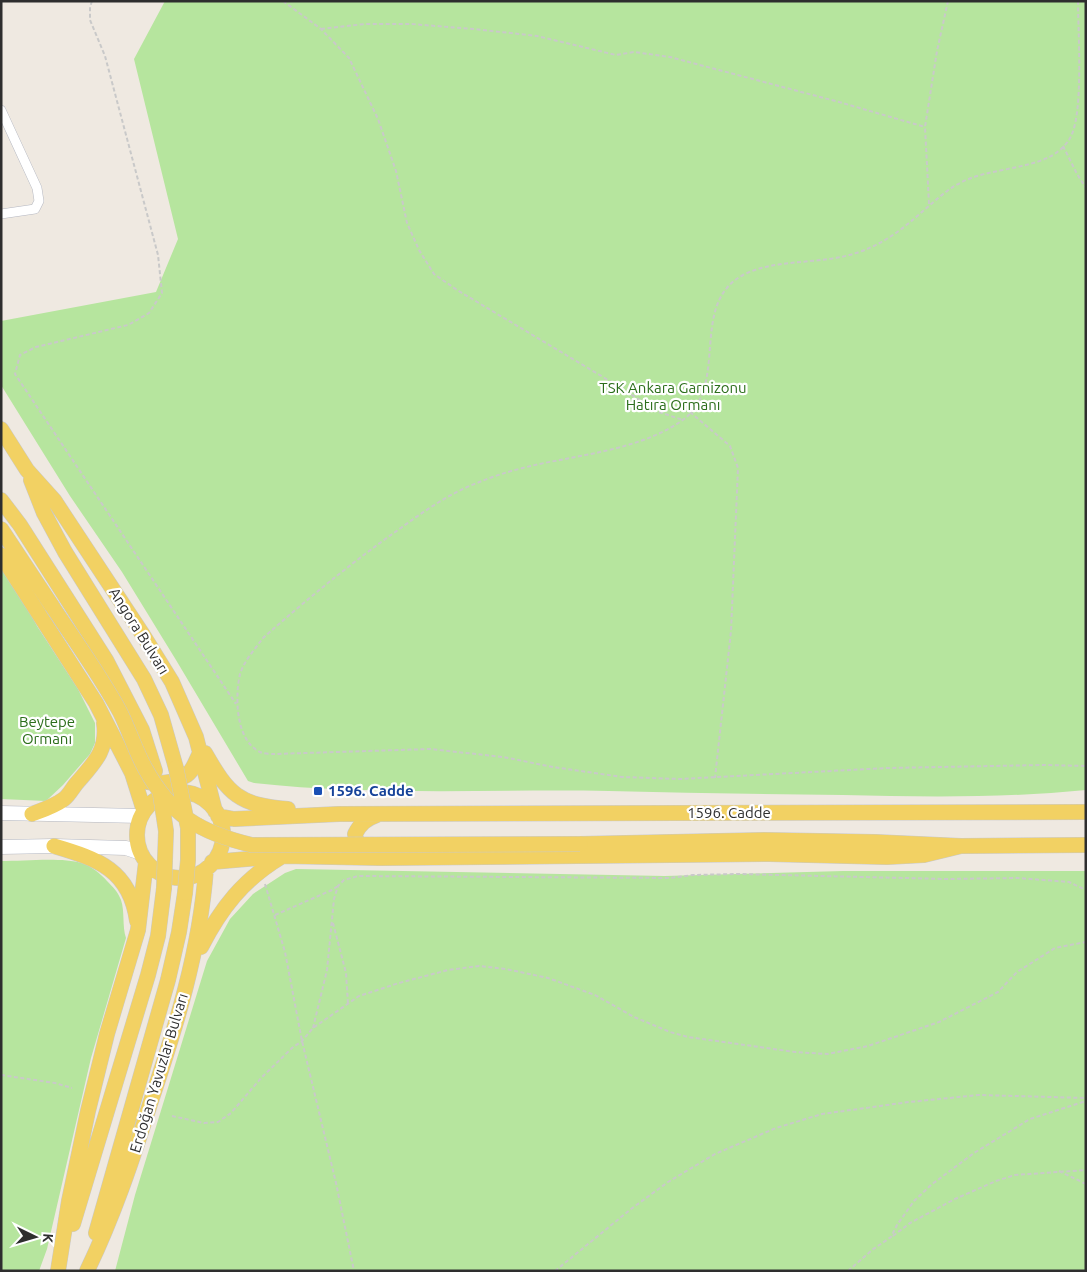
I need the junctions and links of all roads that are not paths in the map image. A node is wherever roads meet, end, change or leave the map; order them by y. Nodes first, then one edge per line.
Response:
1 (1, 110) edge
2 (1, 214) edge
3 (1, 429) edge
4 (27, 470) junction
5 (1, 500) edge
6 (1, 529) edge
7 (1, 555) edge
8 (104, 719) junction
9 (196, 737) junction
10 (200, 753) junction
11 (132, 773) junction
12 (1086, 812) edge
13 (1, 813) edge
14 (217, 813) junction
15 (32, 814) junction
16 (142, 814) junction
17 (339, 814) junction
18 (381, 814) junction
19 (1086, 845) edge
20 (54, 846) junction
21 (961, 846) junction
22 (1, 848) edge
23 (284, 856) junction
24 (143, 857) junction
25 (381, 858) junction
26 (209, 866) junction
27 (185, 892) joint
28 (138, 930) junction
29 (190, 971) junction
30 (59, 1271) edge
31 (86, 1271) edge

1 - 2 street
3 - 4 main road, Angora Bulvarı
4 - 9 main road, Angora Bulvarı
4 - 27 main road, Angora Bulvarı, bridge
5 - 30 main road, bridge
6 - 21 main road, 1596. Cadde, bridge
7 - 8 main road
8 - 11 main road
8 - 15 main road
9 - 10 main road, Angora Bulvarı
9 - 17 main road
10 - 11 main road
10 - 14 main road, Angora Bulvarı
11 - 16 main road
12 - 18 main road, 1596. Cadde
13 - 15 main road
14 - 16 main road
14 - 17 main road, 1596. Cadde
14 - 26 main road
15 - 16 main road
16 - 24 main road
17 - 18 main road, 1596. Cadde
18 - 25 main road
19 - 21 main road, 1596. Cadde
20 - 22 main road, 1596. Cadde
20 - 24 main road, 1596. Cadde
20 - 28 main road
21 - 25 main road, 1596. Cadde
23 - 25 main road, 1596. Cadde
23 - 26 main road, 1596. Cadde
23 - 29 main road
24 - 26 main road, 1596. Cadde
24 - 28 main road
26 - 29 main road, Erdoğan Yavuzlar Bulvarı
27 - 31 main road, Erdoğan Yavuzlar Bulvarı
28 - 30 main road
29 - 31 main road, Erdoğan Yavuzlar Bulvarı

